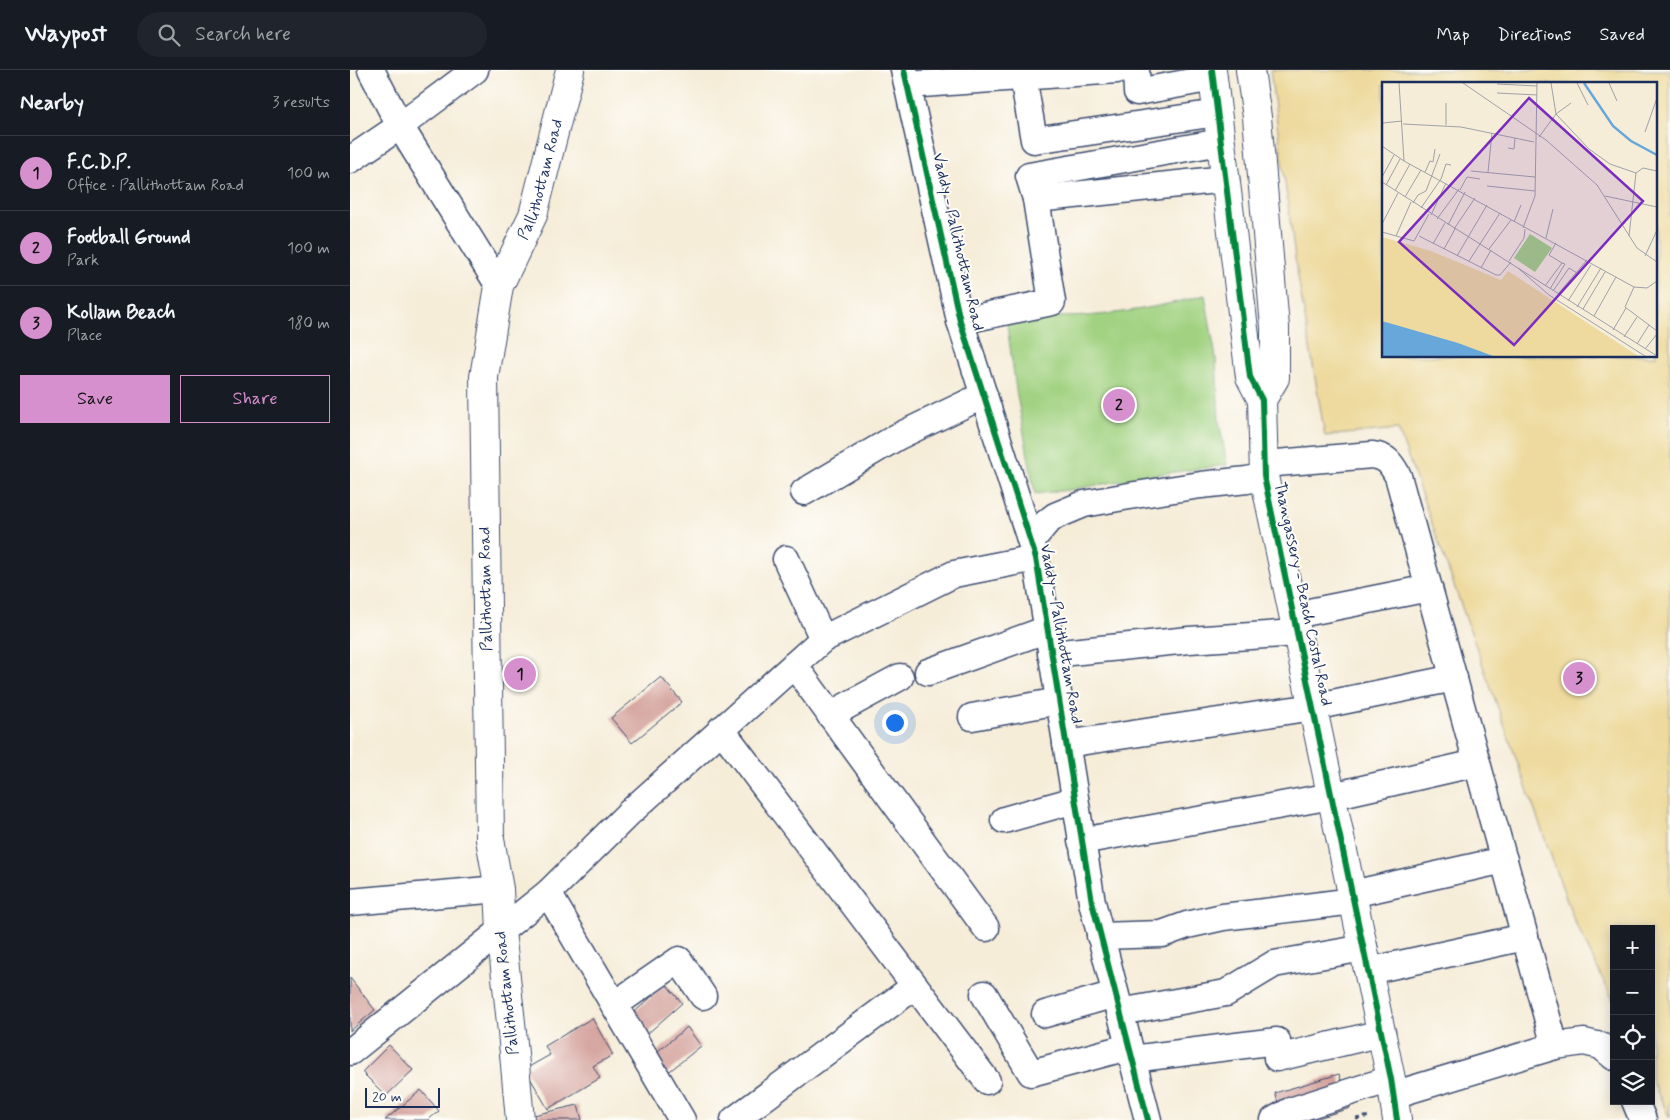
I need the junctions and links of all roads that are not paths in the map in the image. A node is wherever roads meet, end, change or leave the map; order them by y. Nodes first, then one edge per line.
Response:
1 (372, 70) edge
2 (475, 70) edge
3 (570, 70) edge
4 (1116, 70) edge
5 (1136, 70) edge
6 (1250, 70) edge
7 (1213, 74) edge
8 (1023, 76) junction
9 (906, 77) edge
10 (1217, 113) junction
11 (400, 126) junction
12 (1221, 142) junction
13 (350, 160) edge
14 (1226, 179) junction
15 (1036, 199) junction
16 (499, 286) junction
17 (960, 321) junction
18 (984, 395) junction
19 (1262, 400) junction
20 (1264, 470) junction
21 (804, 492) dead end
22 (1033, 549) junction
23 (786, 559) dead end
24 (1429, 588) junction
25 (1296, 624) junction
26 (823, 639) junction
27 (1049, 641) junction
28 (794, 665) junction
29 (928, 672) dead end
30 (900, 677) dead end
31 (1454, 678) junction
32 (1059, 701) junction
33 (1313, 707) junction
34 (830, 715) junction
35 (972, 717) dead end
36 (721, 729) junction
37 (1066, 744) junction
38 (1477, 763) junction
39 (1332, 796) junction
40 (1075, 800) junction
41 (1004, 820) dead end
42 (1082, 841) junction
43 (1504, 860) junction
44 (499, 889) junction
45 (548, 893) junction
46 (1353, 897) junction
47 (350, 902) edge
48 (986, 928) dead end
49 (500, 931) junction
50 (1100, 936) junction
51 (1525, 937) junction
52 (1366, 959) junction
53 (915, 986) junction
54 (984, 994) dead end
55 (703, 996) dead end
56 (1117, 1003) junction
57 (614, 1005) junction
58 (1045, 1014) dead end
59 (1382, 1033) junction
60 (1555, 1046) junction
61 (350, 1052) edge
62 (1130, 1053) junction
63 (1610, 1054) edge
64 (986, 1081) dead end
65 (1394, 1098) edge
66 (1637, 1105) edge
67 (520, 1120) edge
68 (682, 1120) edge
69 (734, 1120) edge
70 (1148, 1120) edge
71 (1274, 1120) edge
72 (1643, 1120) edge

1 - 11 street
2 - 11 street
3 - 16 street, Pallithottam Road
4 - 8 street
5 - 7 street
6 - 19 street
7 - 10 street, Thangassery - Beach Costal Road
8 - 9 street
8 - 10 street
9 - 17 street, Vaddy - Pallithottam Road
10 - 12 street, Thangassery - Beach Costal Road
11 - 13 street
11 - 16 street
12 - 14 street, Thangassery - Beach Costal Road
12 - 15 street
14 - 15 street
14 - 19 street, Thangassery - Beach Costal Road
15 - 17 street
16 - 44 street, Pallithottam Road
17 - 18 street, Vaddy - Pallithottam Road
18 - 21 street
18 - 22 street, Vaddy - Pallithottam Road
19 - 20 street, Thangassery - Beach Costal Road
20 - 22 street
20 - 24 street
20 - 25 street, Thangassery - Beach Costal Road
22 - 26 street
22 - 27 street, Vaddy - Pallithottam Road
23 - 26 street
24 - 25 street
24 - 31 street
25 - 27 street
25 - 33 street, Thangassery - Beach Costal Road
26 - 28 street
27 - 29 street
27 - 32 street, Vaddy - Pallithottam Road
28 - 34 street
28 - 36 street
30 - 34 street
31 - 33 street
31 - 38 street
32 - 35 street
32 - 37 street, Vaddy - Pallithottam Road
33 - 37 street
33 - 39 street, Thangassery - Beach Costal Road
34 - 48 street
36 - 45 street
36 - 53 street
37 - 40 street, Vaddy - Pallithottam Road
38 - 39 street
38 - 43 street
39 - 42 street
39 - 46 street, Thangassery - Beach Costal Road
40 - 41 street
40 - 42 street, Vaddy - Pallithottam Road
42 - 50 street, Vaddy - Pallithottam Road
43 - 46 street
43 - 51 street
44 - 47 street
44 - 49 street, Pallithottam Road
45 - 49 street
45 - 57 street
46 - 50 street
46 - 52 street, Thangassery - Beach Costal Road
49 - 61 street
49 - 67 street, Pallithottam Road
50 - 56 street, Vaddy - Pallithottam Road
51 - 52 street
51 - 60 street
52 - 56 street
52 - 59 street, Thangassery - Beach Costal Road
53 - 64 street
53 - 69 street
54 - 62 street
55 - 57 street
56 - 58 street
56 - 62 street, Vaddy - Pallithottam Road
57 - 68 street
59 - 62 street
59 - 65 street, Thangassery - Beach Costal Road
60 - 63 street
60 - 65 street
62 - 70 street, Vaddy - Pallithottam Road
65 - 71 street
66 - 72 street

